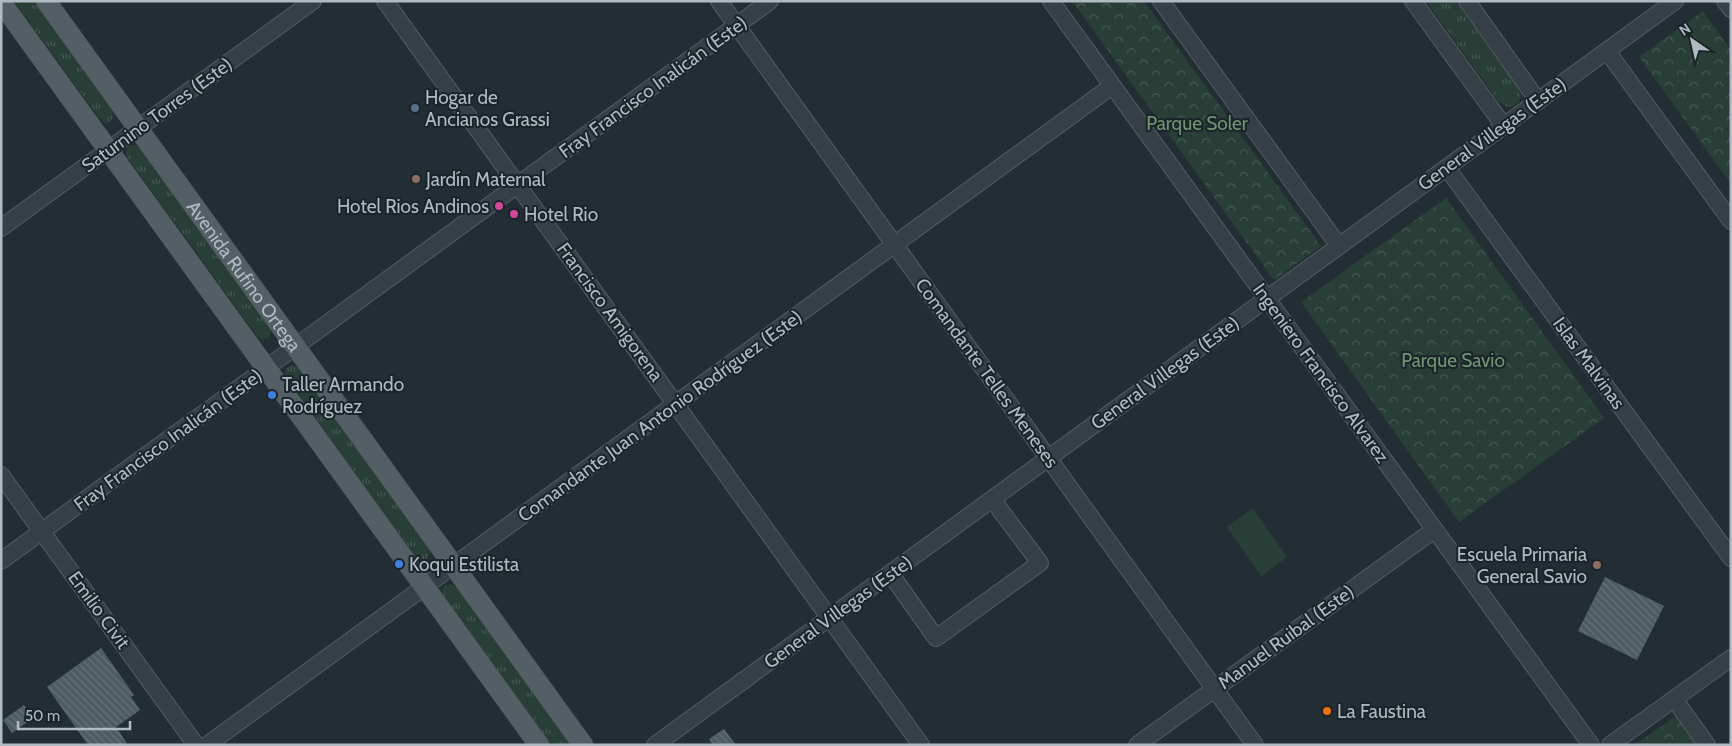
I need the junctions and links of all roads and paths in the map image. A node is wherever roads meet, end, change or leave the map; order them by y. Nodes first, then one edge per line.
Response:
1 (46, 1) edge
2 (313, 1) edge
3 (386, 1) edge
4 (719, 1) edge
5 (770, 1) edge
6 (1051, 1) edge
7 (1161, 1) edge
8 (1413, 1) edge
9 (1467, 1) edge
10 (1675, 1) edge
11 (1725, 1) edge
12 (1, 2) edge
13 (1731, 8) edge
14 (736, 26) junction
15 (1607, 51) junction
16 (1112, 86) junction
17 (1538, 101) junction
18 (1504, 126) junction
19 (138, 129) junction
20 (108, 150) junction
21 (1446, 168) junction
22 (518, 185) junction
23 (1731, 221) edge
24 (1, 228) edge
25 (894, 245) junction
26 (1339, 246) junction
27 (1267, 299) junction
28 (295, 347) junction
29 (266, 368) junction
30 (676, 404) junction
31 (1048, 458) junction
32 (1, 475) edge
33 (992, 499) junction
34 (1434, 530) junction
35 (42, 531) junction
36 (1731, 558) edge
37 (1, 561) edge
38 (453, 566) junction
39 (890, 573) junction
40 (424, 587) junction
41 (830, 617) junction
42 (1731, 658) edge
43 (1215, 689) junction
44 (1674, 699) junction
45 (196, 745) edge
46 (207, 745) edge
47 (539, 745) edge
48 (583, 745) edge
49 (655, 745) edge
50 (922, 745) edge
51 (1137, 745) edge
52 (1255, 745) edge
53 (1591, 745) edge
54 (1610, 745) edge
55 (1707, 745) edge

1 - 19 main road, Avenida Rufino Ortega
2 - 19 street, Saturnino Torres (Este)
3 - 22 street, Francisco Amigorena
4 - 14 street, Comandante Telles Meneses
5 - 14 street, Fray Francisco Inalicán (Este)
6 - 16 street, Ingeniero Francisco Alvarez
7 - 26 street
8 - 18 street
9 - 17 street
10 - 15 street, General Villegas (Este)
11 - 13 street
12 - 20 main road, Avenida Rufino Ortega
14 - 22 street, Fray Francisco Inalicán (Este)
14 - 25 street, Comandante Telles Meneses
15 - 17 street, General Villegas (Este)
15 - 23 street
16 - 25 street, Comandante Juan Antonio Rodríguez (Este)
16 - 27 street, Ingeniero Francisco Alvarez
17 - 18 street, General Villegas (Este)
18 - 21 street, General Villegas (Este)
19 - 20 street, Saturnino Torres (Este)
19 - 28 main road, Avenida Rufino Ortega
20 - 24 street, Saturnino Torres (Este)
20 - 29 main road, Avenida Rufino Ortega
21 - 26 street, General Villegas (Este)
21 - 36 street, Islas Malvinas
22 - 28 street, Fray Francisco Inalicán (Este)
22 - 30 street, Francisco Amigorena
25 - 30 street, Comandante Juan Antonio Rodríguez (Este)
25 - 31 street, Comandante Telles Meneses
26 - 27 street, General Villegas (Este)
27 - 31 street, General Villegas (Este)
27 - 34 street, Ingeniero Francisco Alvarez
28 - 29 street, Fray Francisco Inalicán (Este)
28 - 38 main road, Avenida Rufino Ortega
29 - 35 street, Fray Francisco Inalicán (Este)
29 - 40 main road, Avenida Rufino Ortega
30 - 38 street, Comandante Juan Antonio Rodríguez (Este)
30 - 41 street, Francisco Amigorena
31 - 33 street, General Villegas (Este)
31 - 43 street, Comandante Telles Meneses
32 - 35 street, Emilio Civit
33 - 39 street, General Villegas (Este)
33 - 39 street
34 - 43 street, Manuel Ruibal (Este)
34 - 53 street, Ingeniero Francisco Alvarez
35 - 37 street, Fray Francisco Inalicán (Este)
35 - 45 street, Emilio Civit
38 - 40 street, Comandante Juan Antonio Rodríguez (Este)
38 - 48 main road, Avenida Rufino Ortega
39 - 41 street, General Villegas (Este)
40 - 46 street, Comandante Juan Antonio Rodríguez (Este)
40 - 47 main road, Avenida Rufino Ortega
41 - 49 street, General Villegas (Este)
41 - 50 street, Francisco Amigorena
42 - 44 street
43 - 51 street, Manuel Ruibal (Este)
43 - 52 street, Comandante Telles Meneses
44 - 54 street
44 - 55 street

